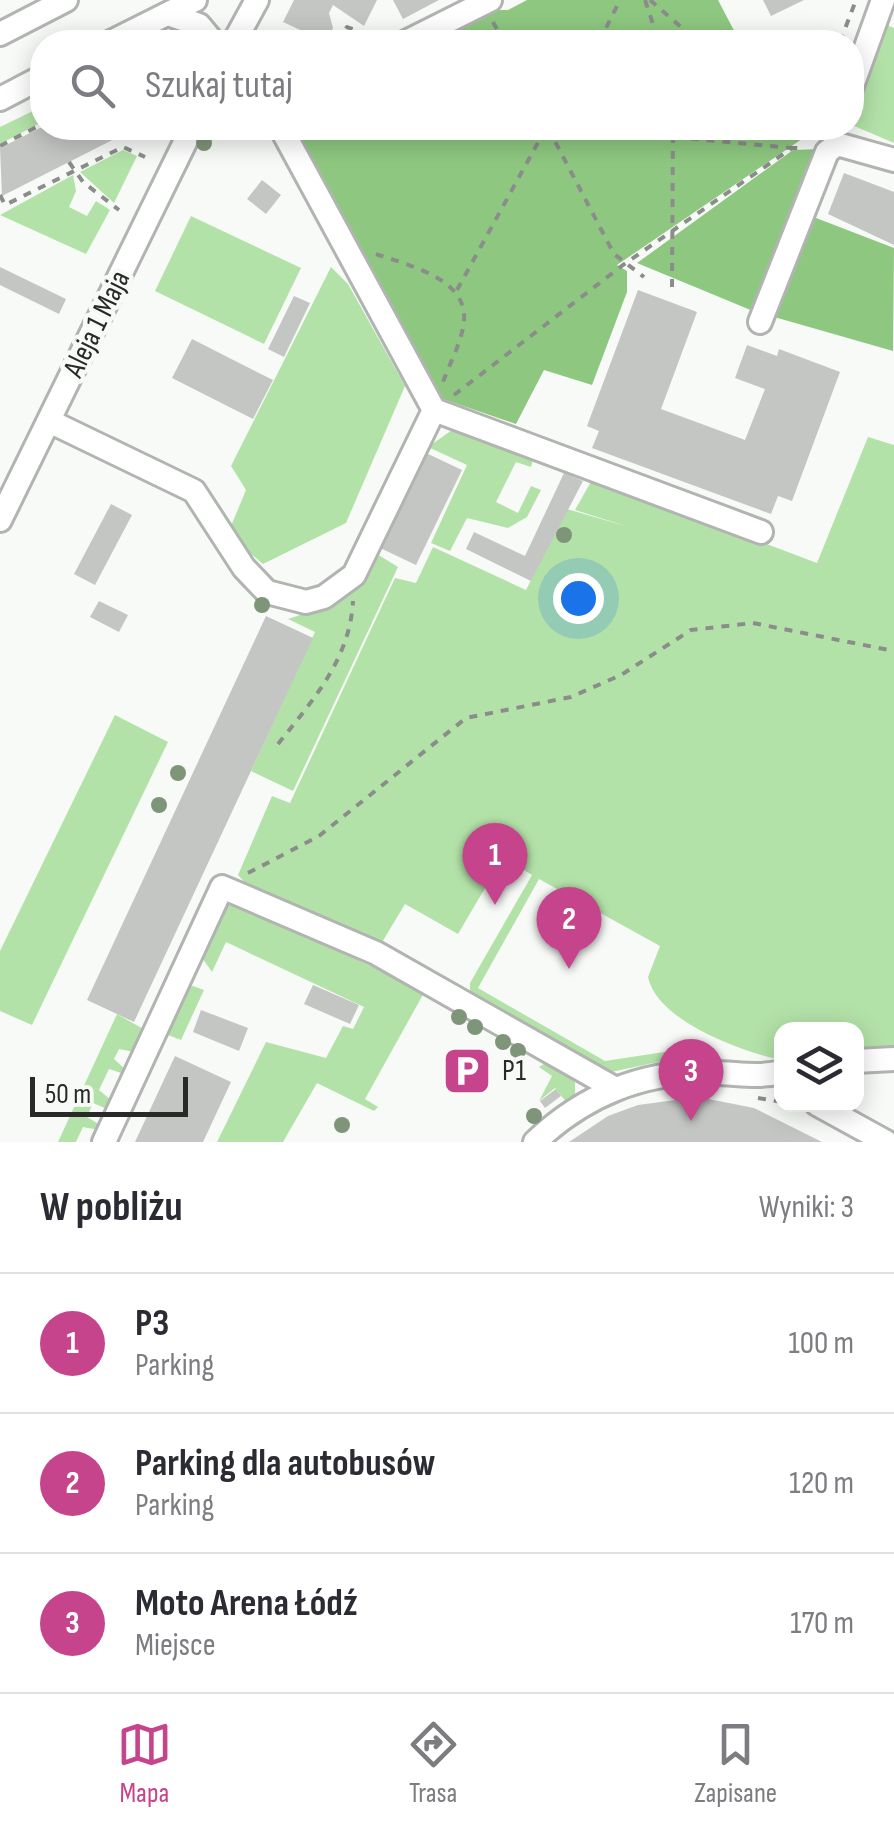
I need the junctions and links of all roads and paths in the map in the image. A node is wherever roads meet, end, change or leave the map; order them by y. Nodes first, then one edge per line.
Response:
1 (66, 0) edge
2 (195, 0) edge
3 (256, 0) edge
4 (490, 0) edge
5 (620, 0) edge
6 (647, 0) edge
7 (856, 0) edge
8 (883, 0) edge
9 (168, 14) junction
10 (135, 30) edge
11 (202, 30) edge
12 (240, 30) edge
13 (430, 30) edge
14 (605, 30) edge
15 (656, 30) edge
16 (683, 30) edge
17 (845, 30) edge
18 (0, 34) edge
19 (864, 53) edge
20 (30, 84) edge
21 (0, 99) edge
22 (30, 130) edge
23 (186, 140) edge
24 (287, 140) edge
25 (540, 140) edge
26 (554, 140) edge
27 (673, 140) edge
28 (719, 140) edge
29 (823, 140) edge
30 (833, 140) edge
31 (841, 140) edge
32 (0, 146) edge
33 (792, 148) junction
34 (145, 157) dead end
35 (894, 160) edge
36 (69, 162) dead end
37 (74, 172) junction
38 (0, 195) edge
39 (119, 210) dead end
40 (671, 234) junction
41 (340, 240) junction
42 (623, 264) junction
43 (644, 277) dead end
44 (672, 287) dead end
45 (456, 292) junction
46 (760, 322) dead end
47 (434, 410) junction
48 (49, 420) junction
49 (0, 520) edge
50 (761, 532) dead end
51 (349, 579) junction
52 (894, 650) edge
53 (278, 744) dead end
54 (256, 870) dead end
55 (894, 1059) edge
56 (864, 1061) edge
57 (774, 1076) edge
58 (754, 1087) junction
59 (614, 1088) junction
60 (774, 1088) edge
61 (774, 1098) edge
62 (832, 1112) edge
63 (104, 1142) edge
64 (535, 1142) edge
65 (886, 1142) edge

1 - 18 street
2 - 9 street
3 - 12 street
4 - 13 street
5 - 14 path
6 - 15 path
6 - 16 path
7 - 17 path
8 - 19 street
9 - 10 street
9 - 11 street
20 - 21 street
22 - 32 path
23 - 48 street, Aleja 1 Maja
24 - 41 street
25 - 45 path
26 - 42 path
27 - 40 path
28 - 33 path
29 - 33 path
30 - 46 street
31 - 35 street
33 - 40 path
34 - 37 path
36 - 37 path
37 - 38 path
37 - 39 path
40 - 42 path
40 - 44 path
41 - 45 path
41 - 47 street
42 - 43 path
42 - 47 path
45 - 47 path
47 - 50 street
47 - 51 street
48 - 49 street, Aleja 1 Maja
48 - 51 street
51 - 53 path
52 - 54 path
55 - 56 street
57 - 58 street
58 - 59 street
58 - 60 street
58 - 61 path
59 - 63 street
59 - 64 street
62 - 65 street

